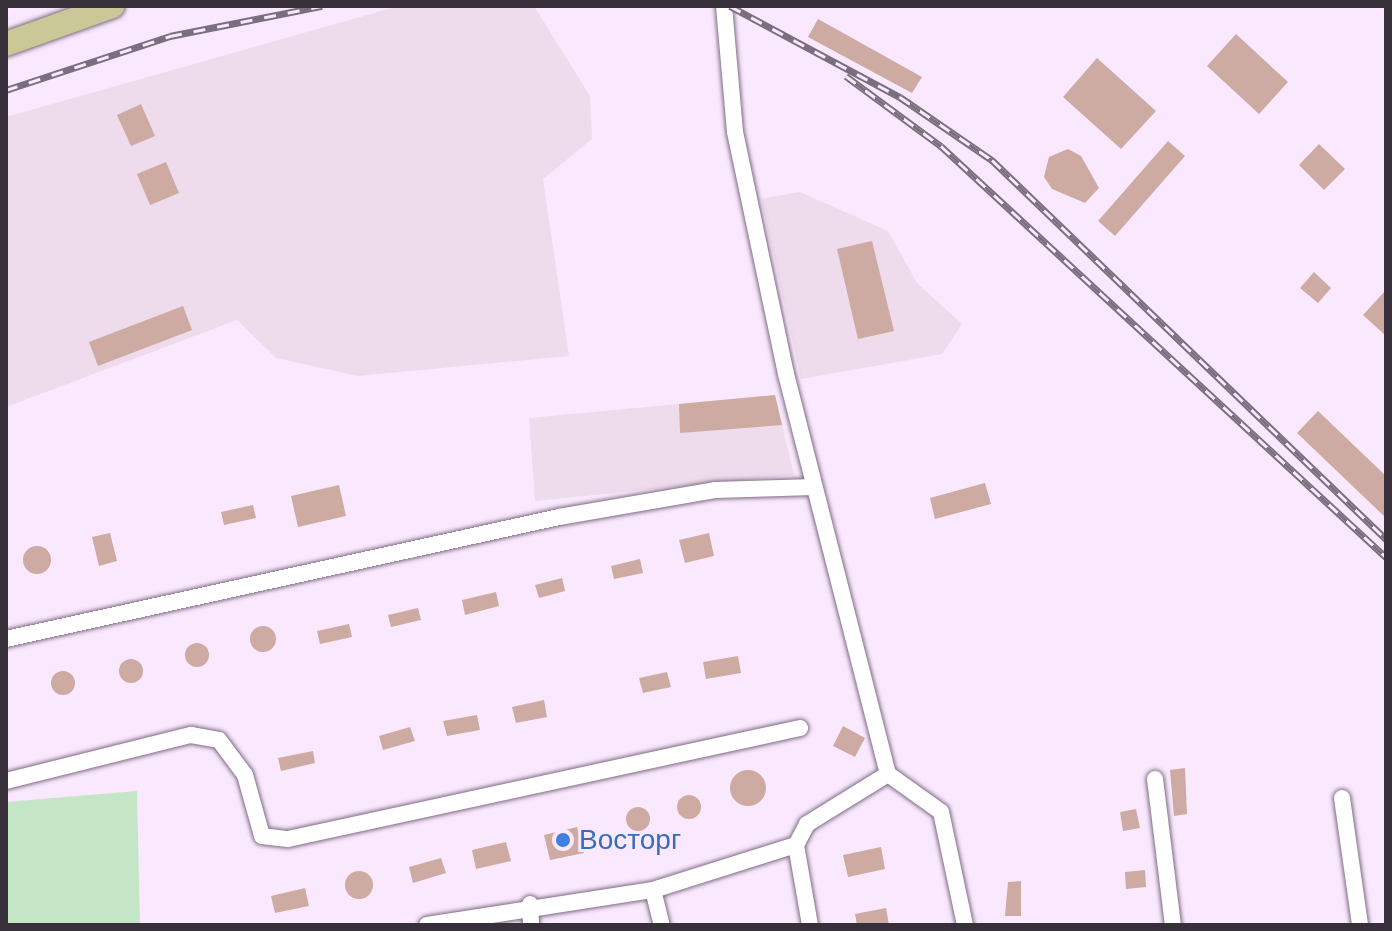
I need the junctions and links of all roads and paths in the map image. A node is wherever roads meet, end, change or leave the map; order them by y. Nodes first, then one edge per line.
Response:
1 (112, 6) edge
2 (724, 6) edge
3 (6, 44) edge
4 (814, 487) junction
5 (6, 639) edge
6 (800, 728) dead end
7 (888, 774) junction
8 (1155, 779) dead end
9 (6, 781) edge
10 (1342, 798) dead end
11 (796, 845) junction
12 (653, 890) junction
13 (530, 904) junction
14 (427, 925) edge
15 (531, 925) edge
16 (662, 925) edge
17 (810, 925) edge
18 (965, 925) edge
19 (1173, 925) edge
20 (1360, 925) edge

1 - 3 main road
2 - 4 street
4 - 5 street
4 - 7 street
6 - 9 street
7 - 11 street
7 - 18 street
8 - 19 street
10 - 20 street
11 - 12 street
11 - 17 street
12 - 13 street
12 - 16 street
13 - 14 street
13 - 15 street

